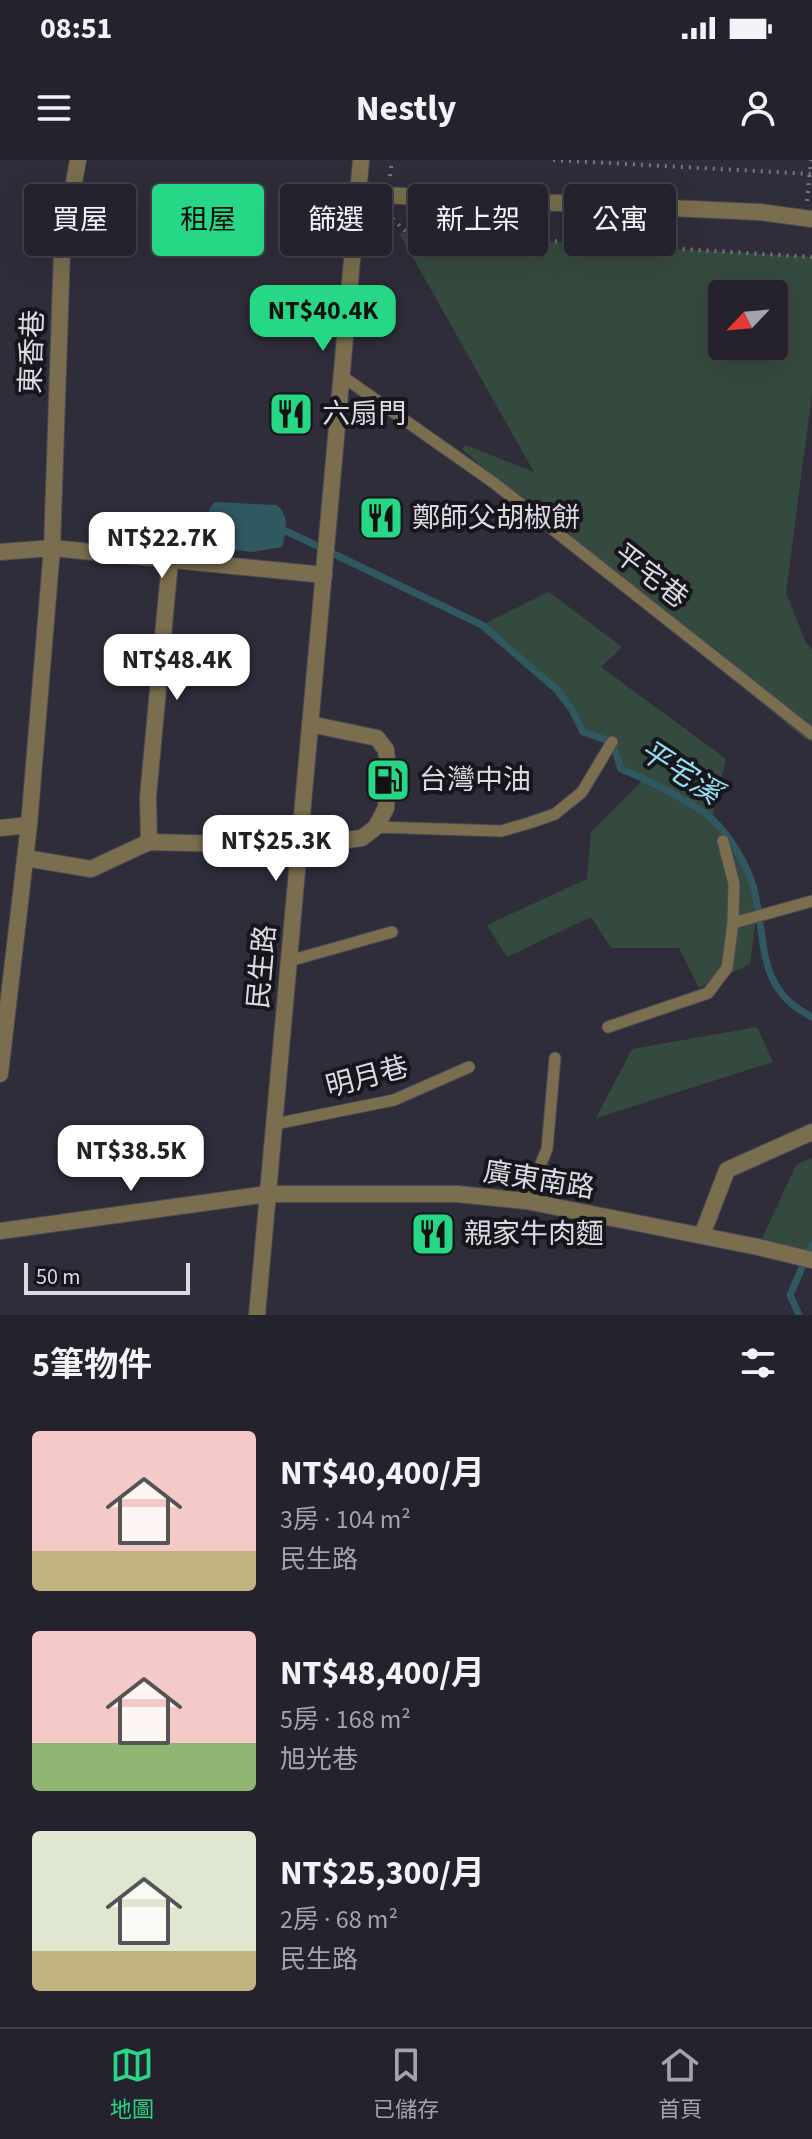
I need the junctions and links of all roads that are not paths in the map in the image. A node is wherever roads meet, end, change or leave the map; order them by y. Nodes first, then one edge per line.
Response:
1 (78, 160) edge
2 (361, 160) edge
3 (359, 184) edge
4 (392, 195) edge
5 (809, 218) edge
6 (353, 256) edge
7 (342, 376) junction
8 (52, 548) junction
9 (0, 552) edge
10 (170, 561) junction
11 (324, 575) junction
12 (310, 724) junction
13 (812, 734) edge
14 (612, 742) dead end
15 (29, 825) junction
16 (376, 827) junction
17 (0, 828) edge
18 (723, 841) dead end
19 (149, 842) junction
20 (299, 846) junction
21 (25, 858) junction
22 (812, 901) edge
23 (733, 923) junction
24 (392, 932) dead end
25 (289, 961) junction
26 (608, 1027) dead end
27 (555, 1058) dead end
28 (469, 1067) dead end
29 (0, 1074) edge
30 (275, 1124) junction
31 (812, 1132) edge
32 (268, 1194) junction
33 (526, 1201) junction
34 (0, 1231) edge
35 (702, 1235) junction
36 (805, 1258) edge
37 (257, 1315) edge

1 - 8 street, 東香巷
2 - 3 street
4 - 5 street
6 - 7 street
7 - 11 street, 民生路
7 - 13 lane, 平宅巷
8 - 9 street
8 - 10 street
8 - 15 street, 東香巷
10 - 11 street
10 - 19 street
11 - 12 street, 民生路
12 - 16 street
12 - 20 street, 民生路
14 - 16 lane
15 - 17 street
15 - 21 street, 東香巷
16 - 20 street
18 - 23 lane
19 - 20 street
19 - 21 street
20 - 25 street, 民生路
21 - 29 street, 東香巷
22 - 23 lane
23 - 26 lane
24 - 25 lane
25 - 30 street, 民生路
27 - 33 lane
28 - 30 lane, 明月巷
30 - 32 street, 民生路
31 - 35 street
32 - 33 street, 廣東南路
32 - 34 street, 廣東南路
32 - 37 street, 民生路
33 - 35 street, 廣東南路
35 - 36 street, 廣東南路

